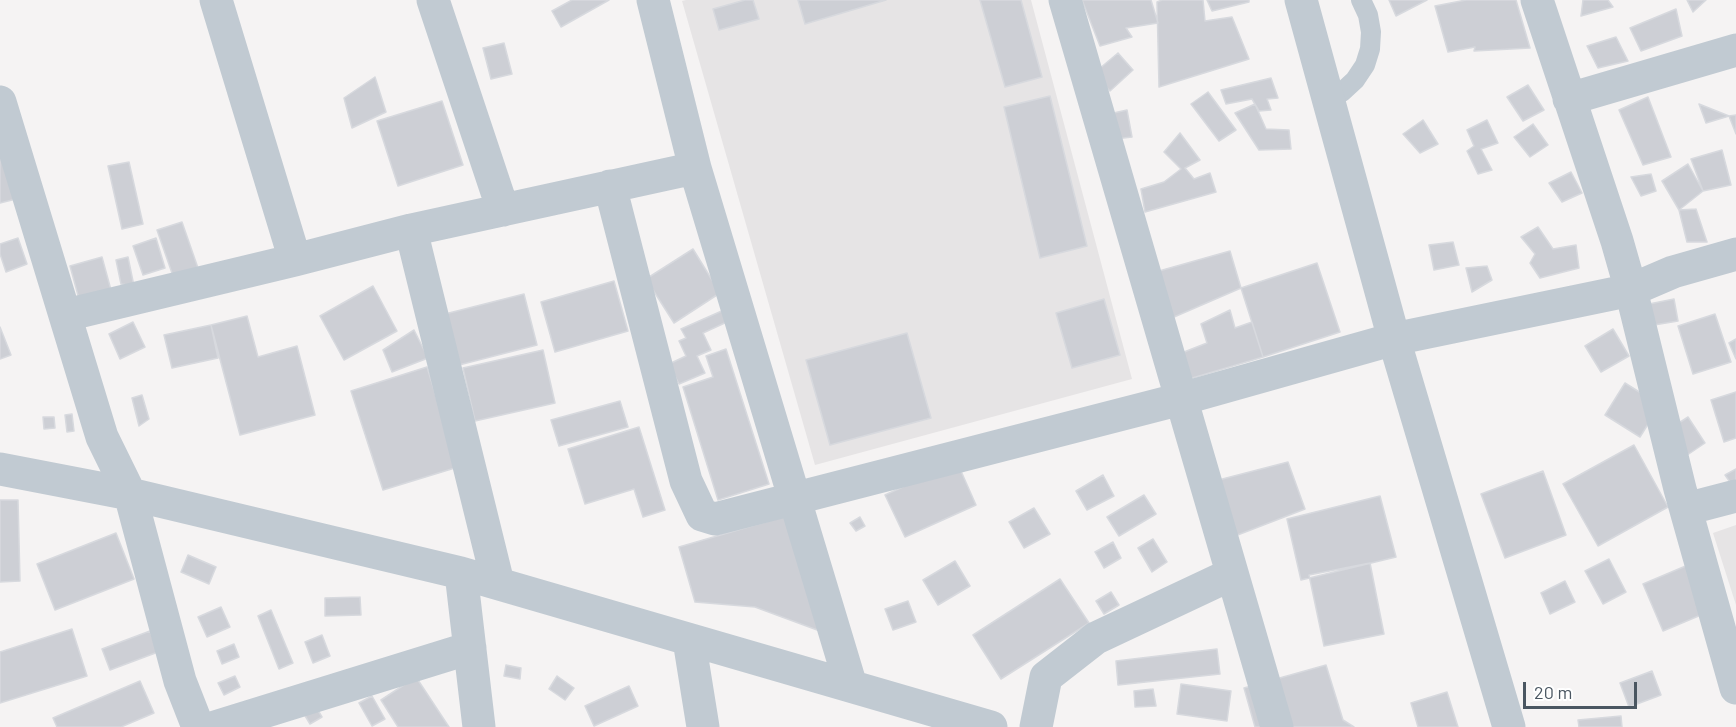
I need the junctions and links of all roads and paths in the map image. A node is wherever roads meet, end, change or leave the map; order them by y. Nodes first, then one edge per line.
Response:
1 (216, 0) edge
2 (433, 0) edge
3 (653, 0) edge
4 (1065, 0) edge
5 (1301, 0) edge
6 (1361, 0) edge
7 (1537, 0) edge
8 (1736, 50) edge
9 (1569, 99) junction
10 (1327, 100) junction
11 (0, 102) edge
12 (695, 168) junction
13 (610, 186) junction
14 (503, 210) junction
15 (411, 230) junction
16 (1736, 254) edge
17 (295, 261) junction
18 (1630, 290) junction
19 (66, 315) junction
20 (1394, 339) junction
21 (1181, 399) junction
22 (0, 470) edge
23 (130, 494) junction
24 (1736, 496) edge
25 (794, 499) junction
26 (1686, 509) junction
27 (461, 573) junction
28 (1232, 574) junction
29 (498, 584) junction
30 (689, 640) junction
31 (470, 648) junction
32 (850, 686) junction
33 (1736, 688) edge
34 (198, 727) edge
35 (215, 727) edge
36 (479, 727) edge
37 (703, 727) edge
38 (991, 727) edge
39 (1036, 727) edge
40 (1277, 727) edge
41 (1509, 727) edge

1 - 17 street
2 - 14 street
3 - 12 street
4 - 21 street
5 - 10 street
6 - 10 lane
7 - 9 street
8 - 9 street
9 - 18 street
10 - 20 street
11 - 19 street
12 - 13 street
12 - 25 street
13 - 14 street
13 - 25 street
14 - 15 street
15 - 17 street
15 - 29 street
16 - 18 street
17 - 19 street
18 - 20 street
18 - 26 street
19 - 23 street
20 - 21 street
20 - 41 street
21 - 25 street
21 - 28 street
22 - 23 street
23 - 27 street
23 - 34 street
24 - 26 street
25 - 32 street
26 - 33 street
27 - 29 street
27 - 31 street
28 - 39 street
28 - 40 street
29 - 30 street
30 - 32 street
30 - 37 street
31 - 35 street
31 - 36 street
32 - 38 street

